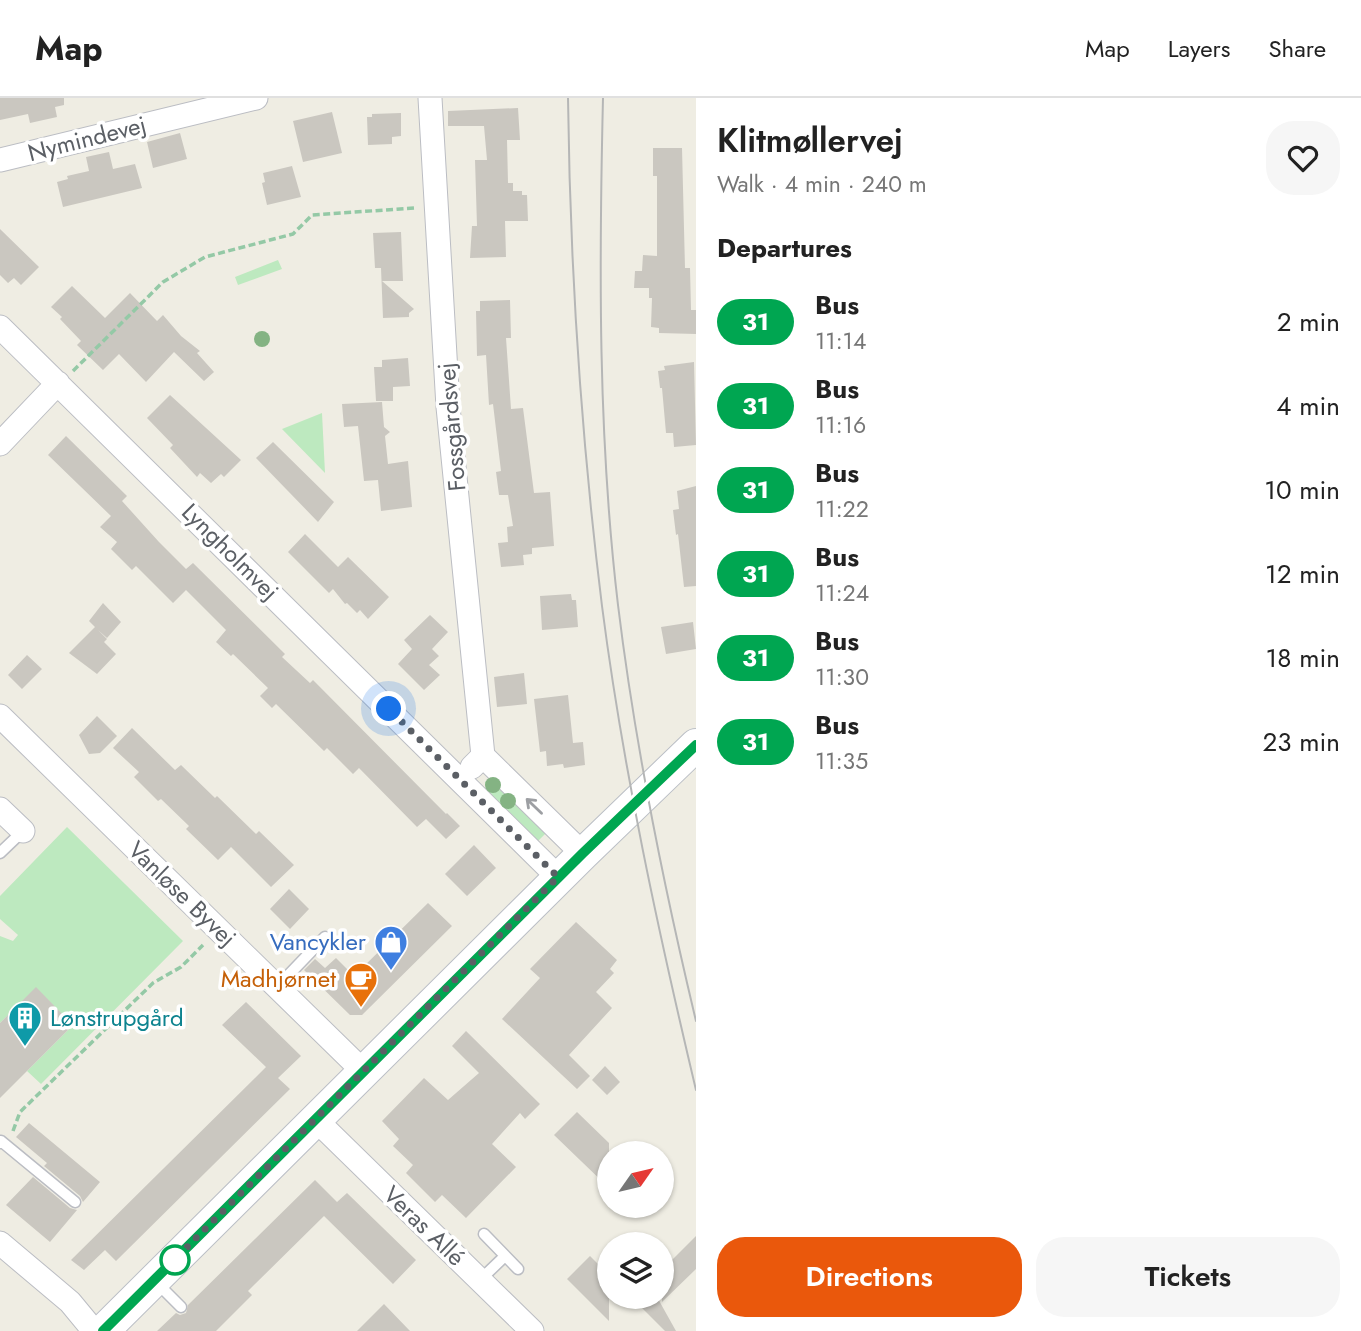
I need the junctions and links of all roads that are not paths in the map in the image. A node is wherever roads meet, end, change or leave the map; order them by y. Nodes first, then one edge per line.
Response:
1 (256, 98) edge
2 (430, 98) edge
3 (0, 160) edge
4 (0, 327) edge
5 (58, 383) junction
6 (0, 444) edge
7 (0, 716) edge
8 (696, 744) edge
9 (483, 756) junction
10 (459, 779) junction
11 (0, 808) edge
12 (23, 831) joint
13 (0, 853) edge
14 (583, 853) junction
15 (558, 877) junction
16 (325, 937) dead end
17 (277, 987) junction
18 (364, 1072) junction
19 (316, 1120) junction
20 (4, 1144) edge
21 (75, 1202) dead end
22 (484, 1234) dead end
23 (0, 1243) edge
24 (505, 1256) junction
25 (518, 1269) dead end
26 (154, 1280) junction
27 (480, 1280) junction
28 (181, 1307) dead end
29 (94, 1331) edge
30 (103, 1331) edge
31 (533, 1331) edge

1 - 3 street, Nymindevej
2 - 9 street, Fossgårdsvej
4 - 5 street, Lyngholmvej
5 - 6 street
5 - 10 street, Lyngholmvej
7 - 17 street, Vanløse Byvej
8 - 14 street
9 - 10 street
14 -> 9 street
10 - 15 street, Lyngholmvej
11 - 12 street
12 - 13 lane
14 - 15 street
15 - 18 street
16 - 17 lane
17 - 18 street, Vanløse Byvej
18 - 19 street
19 - 26 street
19 - 27 street, Veras Allé
20 - 21 lane
22 - 24 lane
23 - 29 street
24 - 25 lane
24 - 27 lane
26 - 28 lane
26 - 30 street
27 - 31 street, Veras Allé

